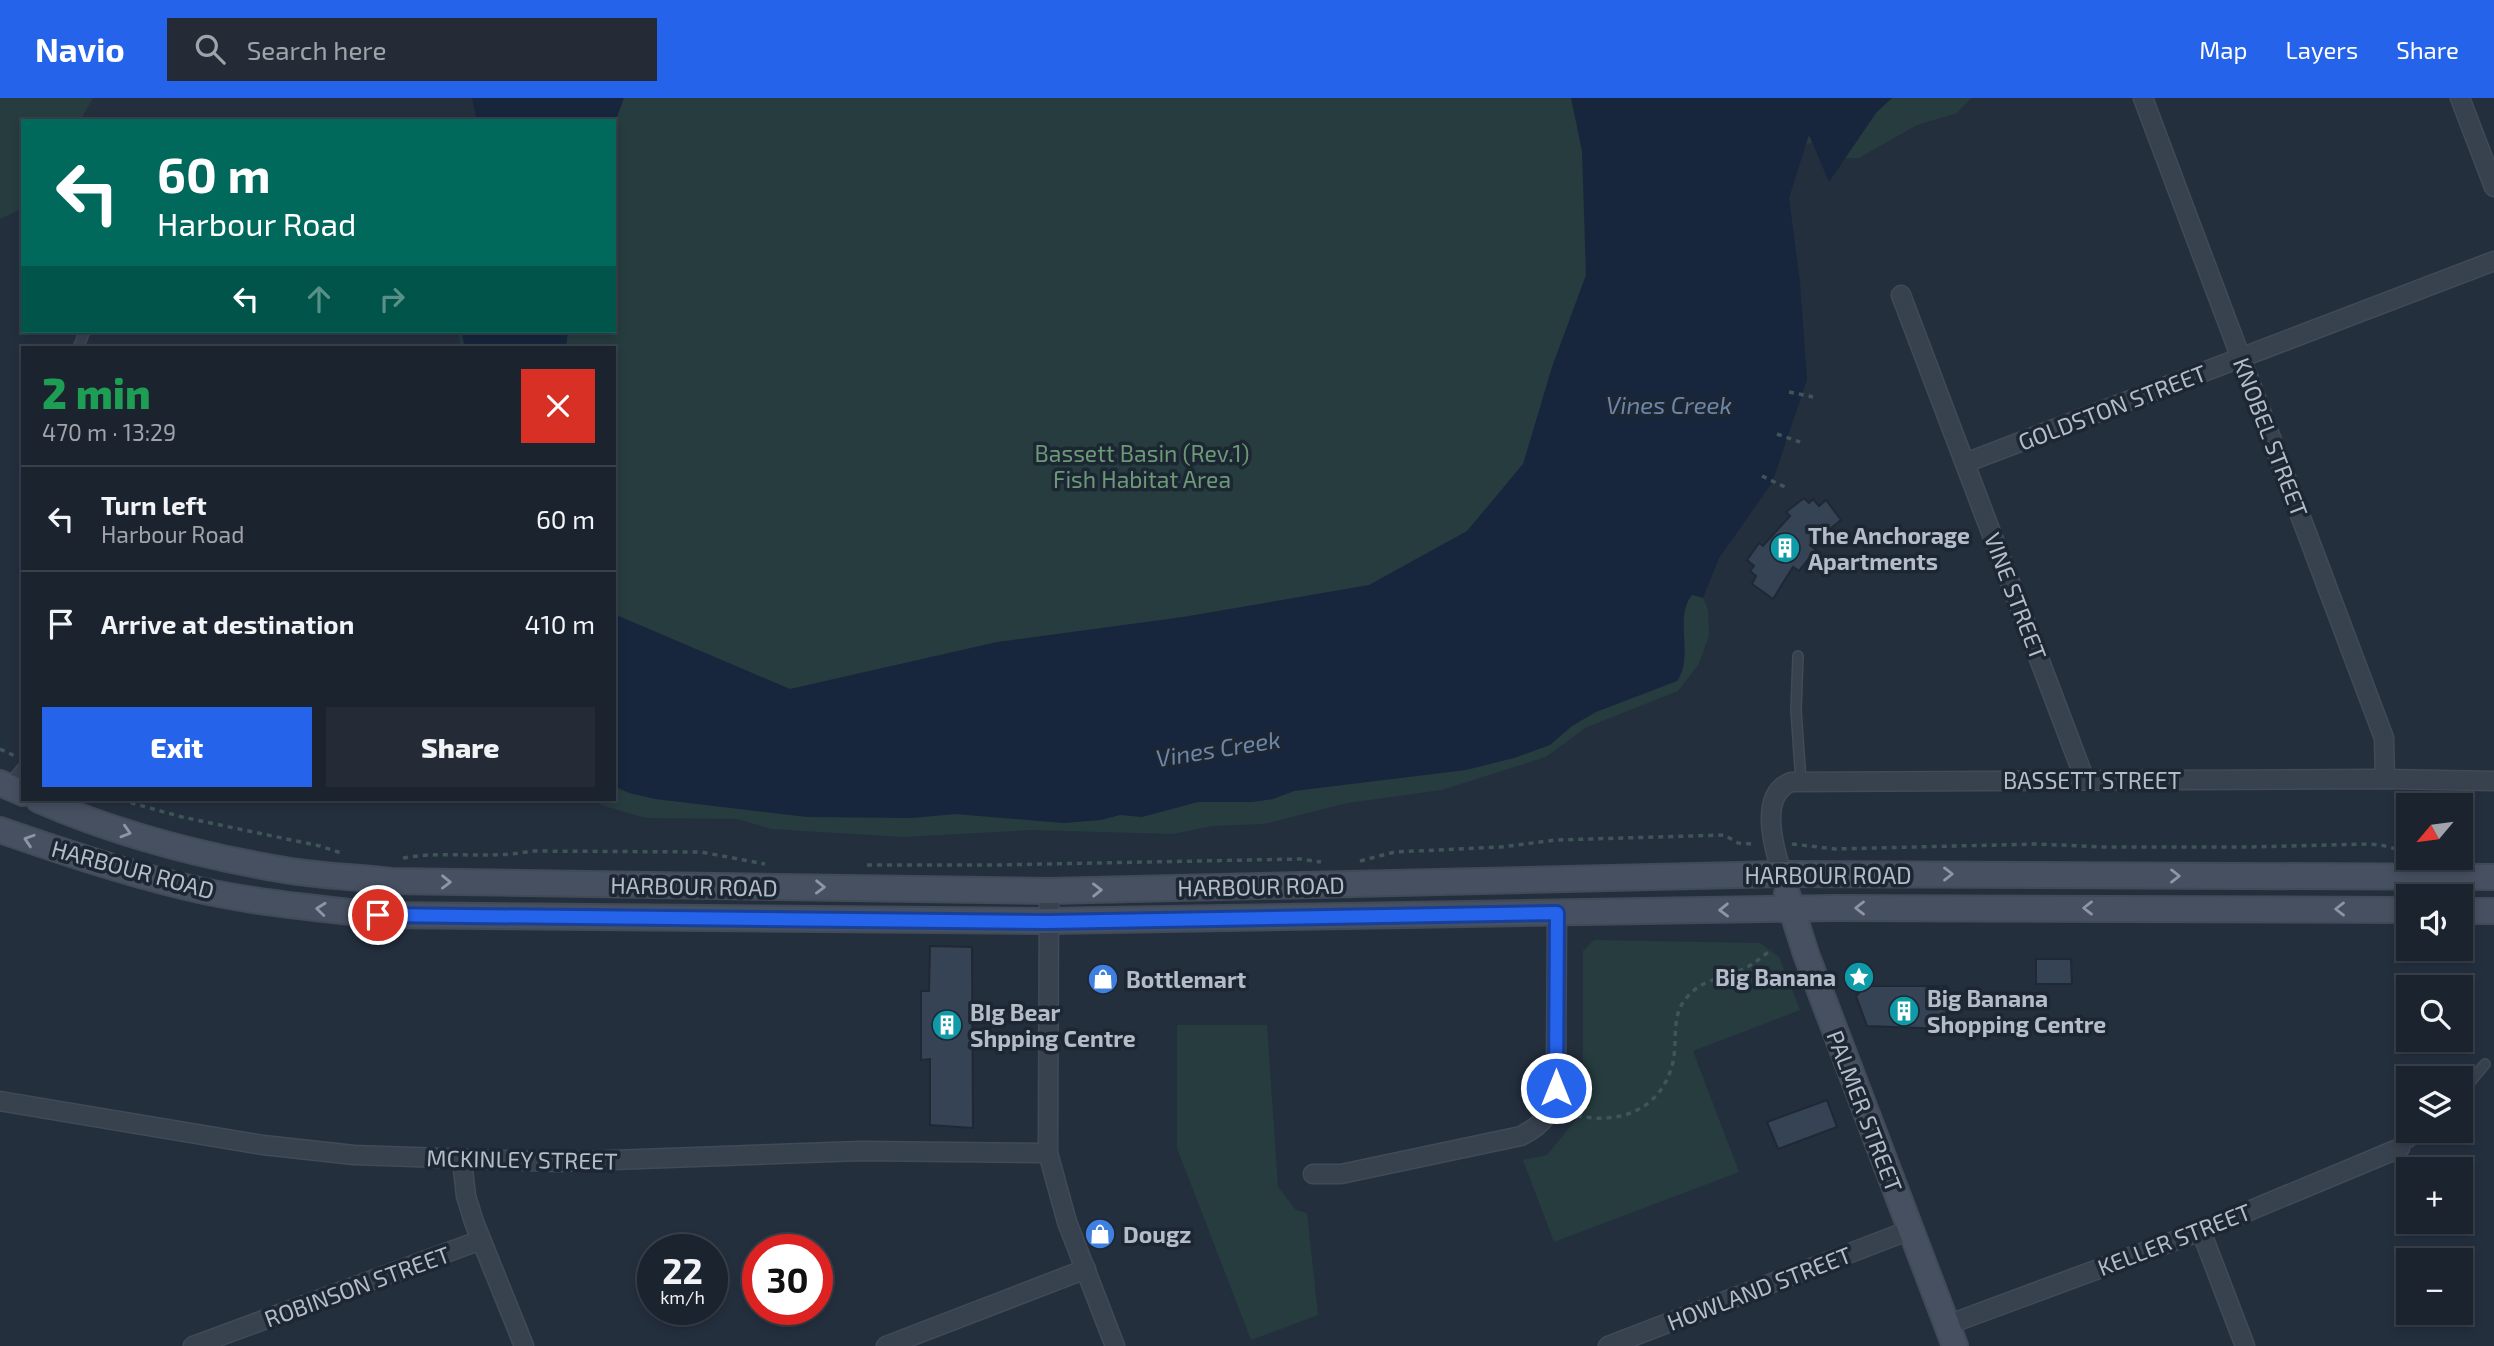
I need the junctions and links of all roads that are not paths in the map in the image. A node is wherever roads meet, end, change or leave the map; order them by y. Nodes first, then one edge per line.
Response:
1 (2143, 98) edge
2 (2460, 98) edge
3 (2494, 187) edge
4 (2494, 261) edge
5 (1901, 295) dead end
6 (2242, 358) junction
7 (1965, 463) junction
8 (1798, 656) dead end
9 (2385, 779) junction
10 (2085, 780) junction
11 (2494, 781) edge
12 (1801, 782) junction
13 (41, 801) edge
14 (0, 830) edge
15 (1782, 874) junction
16 (2494, 877) edge
17 (1049, 891) junction
18 (1792, 909) junction
19 (2396, 910) edge
20 (2473, 911) edge
21 (2494, 911) edge
22 (1557, 913) junction
23 (1048, 922) junction
24 (2485, 1064) dead end
25 (2473, 1078) edge
26 (0, 1101) edge
27 (2408, 1143) edge
28 (2400, 1148) joint
29 (1048, 1153) junction
30 (462, 1160) junction
31 (1313, 1174) dead end
32 (1910, 1230) junction
33 (2201, 1231) junction
34 (481, 1240) junction
35 (1086, 1269) junction
36 (1951, 1335) edge
37 (192, 1346) edge
38 (524, 1346) edge
39 (886, 1346) edge
40 (1115, 1346) edge
41 (1608, 1346) edge
42 (2245, 1346) edge

1 - 6 street, KNOBEL STREET
2 - 3 street
4 - 6 street, GOLDSTON STREET
5 - 7 street, VINE STREET
6 - 7 street, GOLDSTON STREET
6 - 9 street, KNOBEL STREET
7 - 10 street, VINE STREET
8 - 12 lane
9 - 10 street, BASSETT STREET
9 - 11 street, BASSETT STREET
10 - 12 street, BASSETT STREET
12 - 15 street
13 -> 17 main road, HARBOUR ROAD
23 -> 14 main road, HARBOUR ROAD
15 -> 16 main road, HARBOUR ROAD
17 -> 15 main road, HARBOUR ROAD
15 - 18 main road, PALMER STREET
17 - 23 street
19 -> 18 main road, HARBOUR ROAD
18 -> 22 main road, HARBOUR ROAD
18 - 32 main road, PALMER STREET
20 - 21 main road
22 - 23 main road, HARBOUR ROAD
22 - 31 street
23 - 29 street
24 - 25 lane
26 - 30 street, MCKINLEY STREET
27 - 28 lane
28 - 33 street, KELLER STREET
29 - 30 street, MCKINLEY STREET
29 - 35 street
30 - 34 street
32 - 36 main road, PALMER STREET
32 - 41 street, HOWLAND STREET
33 - 36 street, KELLER STREET
33 - 42 street
34 - 37 street, ROBINSON STREET
34 - 38 street
35 - 39 street
35 - 40 street

